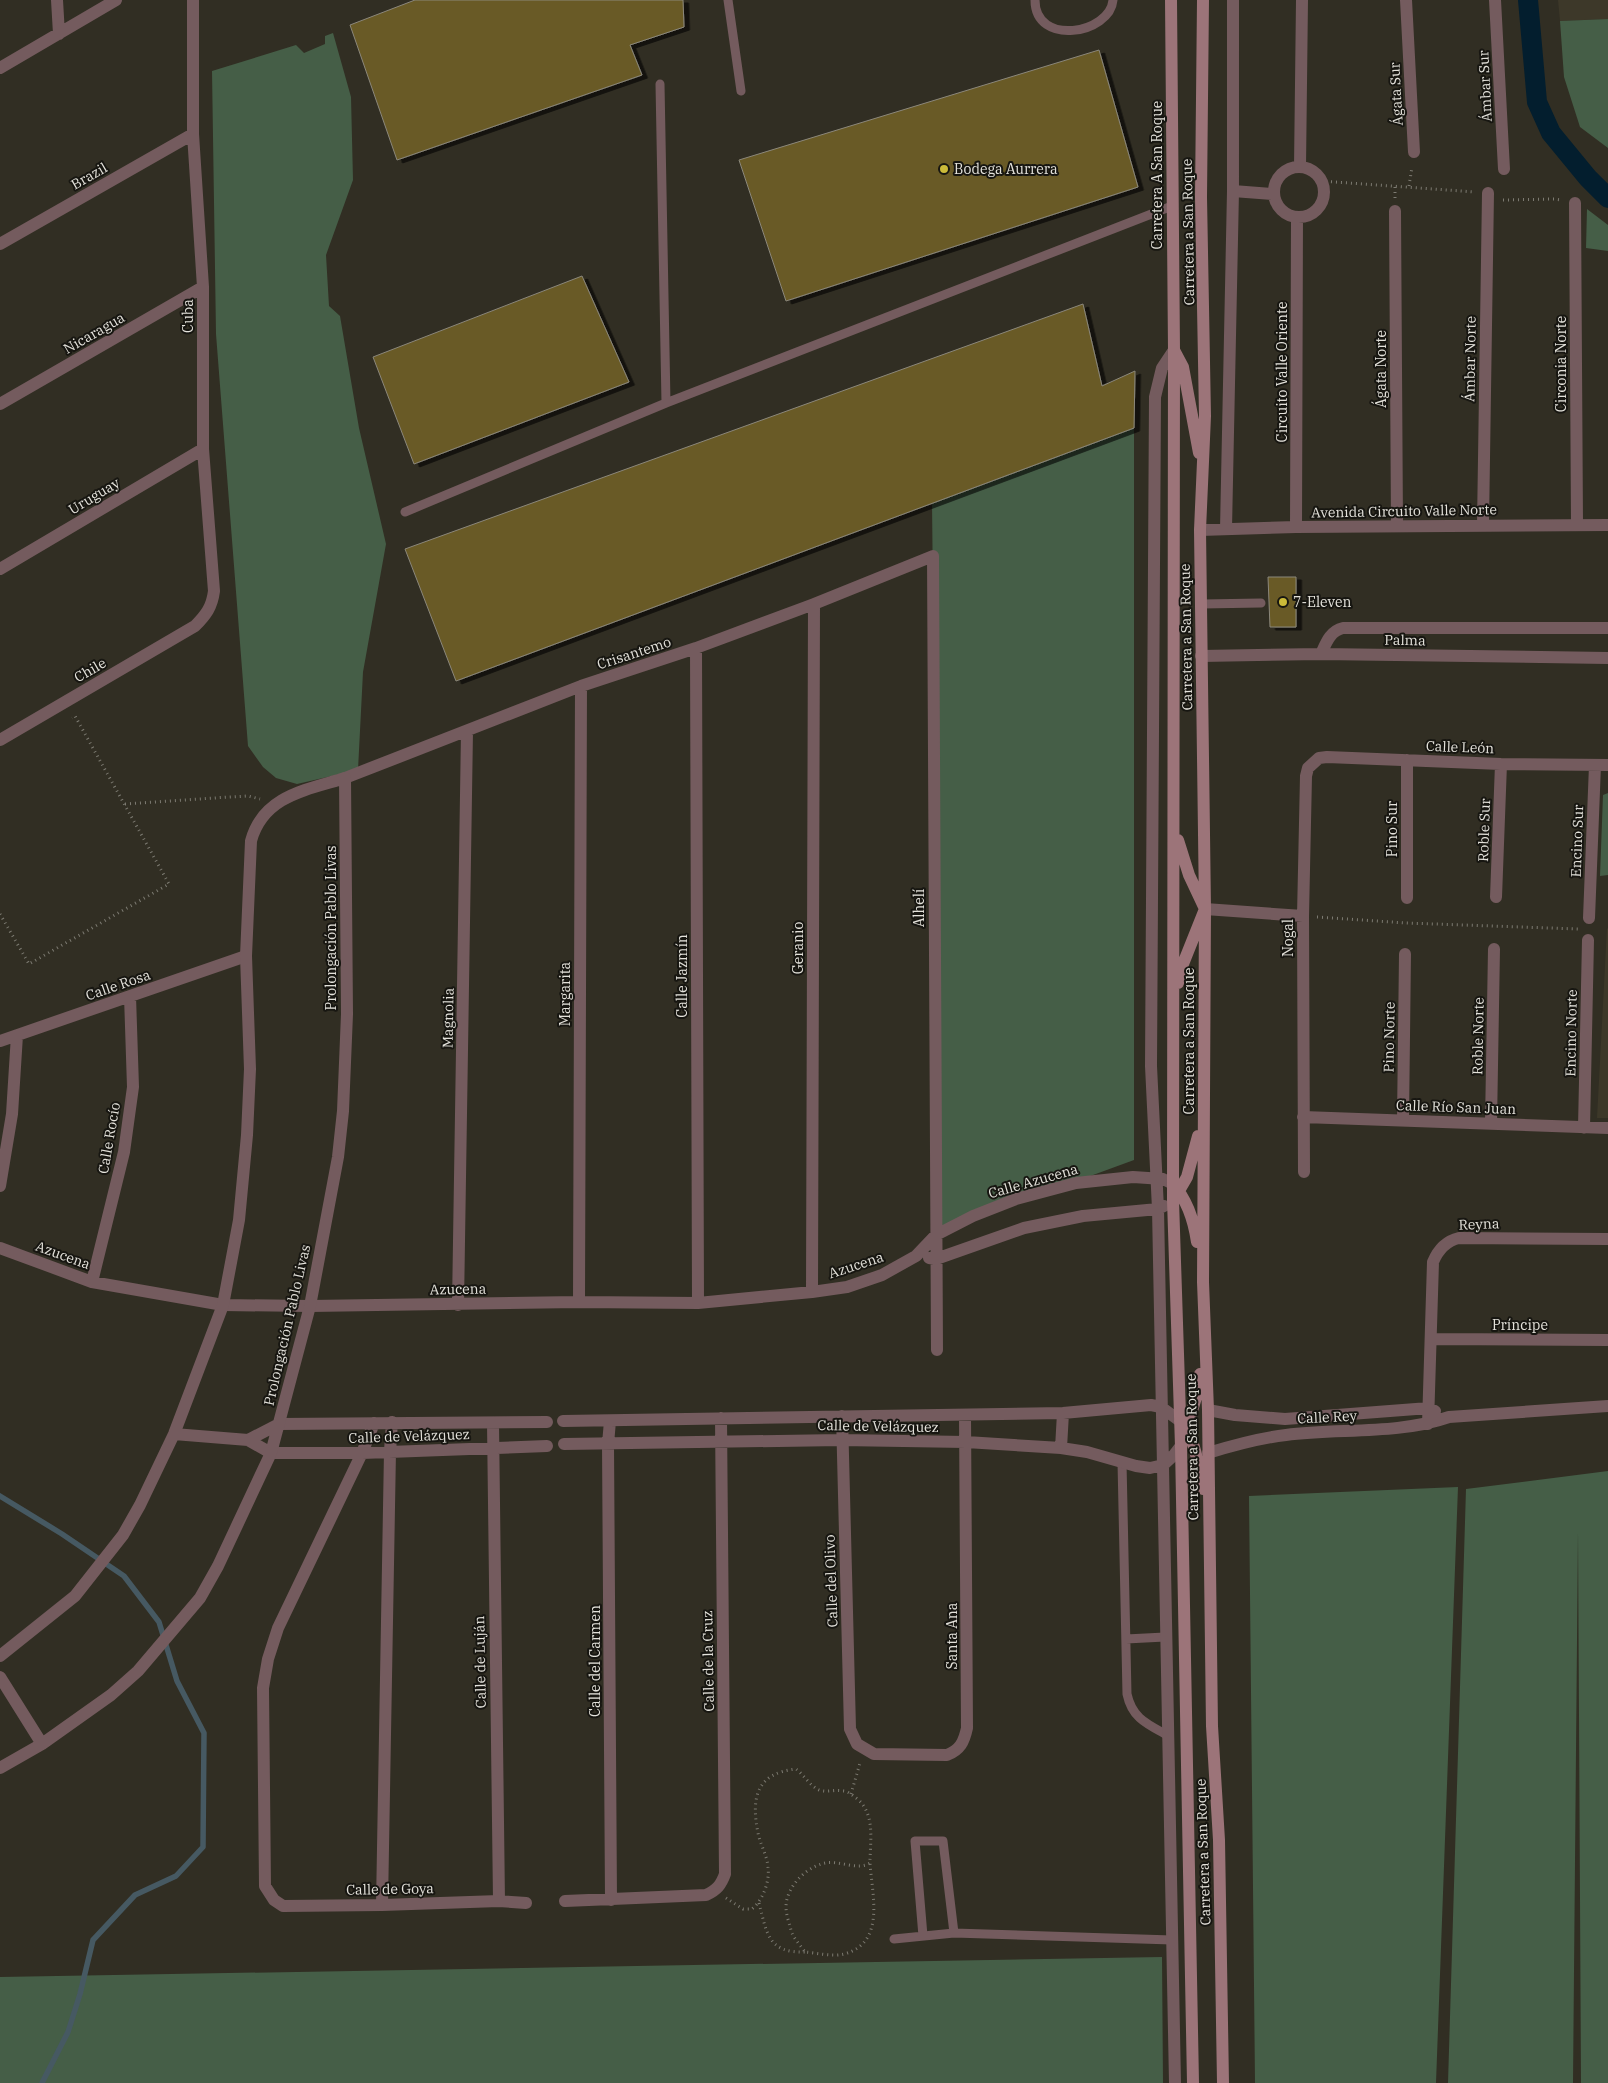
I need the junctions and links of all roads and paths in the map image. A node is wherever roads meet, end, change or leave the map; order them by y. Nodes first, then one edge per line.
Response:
1 (58, 0) edge
2 (116, 0) edge
3 (193, 0) edge
4 (728, 0) edge
5 (1035, 0) edge
6 (1171, 0) edge
7 (1203, 0) edge
8 (1233, 0) edge
9 (1302, 0) edge
10 (1406, 0) edge
11 (1495, 0) edge
12 (1114, 2) edge
13 (59, 34) junction
14 (0, 68) edge
15 (660, 84) dead end
16 (741, 91) dead end
17 (194, 134) junction
18 (1414, 152) joint
19 (1300, 166) junction
20 (1504, 170) dead end
21 (1321, 181) junction
22 (1409, 186) junction
23 (1233, 191) junction
24 (1273, 194) junction
25 (1488, 197) junction
26 (1575, 204) joint
27 (1172, 206) junction
28 (1395, 211) dead end
29 (1297, 217) junction
30 (0, 244) edge
31 (203, 287) junction
32 (1174, 350) junction
33 (666, 403) junction
34 (0, 404) edge
35 (203, 449) junction
36 (1203, 474) junction
37 (405, 512) dead end
38 (1577, 524) junction
39 (1608, 524) edge
40 (1482, 525) junction
41 (1397, 526) junction
42 (1296, 527) junction
43 (1226, 529) junction
44 (1200, 530) junction
45 (933, 556) joint
46 (0, 569) edge
47 (1261, 603) dead end
48 (814, 604) junction
49 (1202, 604) junction
50 (195, 626) joint
51 (1608, 628) edge
52 (696, 648) junction
53 (1321, 654) junction
54 (1201, 656) junction
55 (1608, 658) edge
56 (580, 686) junction
57 (67, 721) dead end
58 (467, 731) junction
59 (0, 740) edge
60 (1407, 760) junction
61 (1312, 762) joint
62 (1501, 764) junction
63 (1608, 765) edge
64 (1595, 766) junction
65 (345, 778) junction
66 (278, 803) junction
67 (124, 804) junction
68 (1173, 825) junction
69 (1496, 897) dead end
70 (1407, 898) dead end
71 (1205, 909) junction
72 (0, 914) edge
73 (1303, 916) junction
74 (1590, 918) dead end
75 (1579, 929) dead end
76 (1588, 940) dead end
77 (1494, 949) dead end
78 (1405, 954) dead end
79 (246, 956) junction
80 (130, 996) junction
81 (1174, 1000) junction
82 (17, 1036) junction
83 (0, 1041) edge
84 (1203, 1108) junction
85 (1303, 1117) junction
86 (1404, 1120) junction
87 (1491, 1124) junction
88 (1584, 1128) junction
89 (1608, 1128) edge
90 (1304, 1172) dead end
91 (1155, 1178) junction
92 (0, 1186) edge
93 (1176, 1192) junction
94 (1158, 1209) junction
95 (936, 1235) junction
96 (1608, 1239) edge
97 (0, 1248) edge
98 (916, 1256) junction
99 (936, 1259) junction
100 (92, 1282) junction
101 (1203, 1282) junction
102 (812, 1292) junction
103 (579, 1302) junction
104 (698, 1303) junction
105 (223, 1304) junction
106 (458, 1304) junction
107 (310, 1306) junction
108 (1431, 1339) junction
109 (1608, 1340) edge
110 (1205, 1348) junction
111 (937, 1350) dead end
112 (1608, 1406) edge
113 (1161, 1407) junction
114 (1429, 1408) junction
115 (1208, 1410) junction
116 (1063, 1413) junction
117 (965, 1414) junction
118 (842, 1416) junction
119 (1449, 1417) junction
120 (721, 1418) junction
121 (1285, 1419) junction
122 (563, 1421) dead end
123 (610, 1421) junction
124 (392, 1422) junction
125 (547, 1422) dead end
126 (374, 1423) junction
127 (493, 1423) junction
128 (279, 1424) junction
129 (1428, 1424) junction
130 (1183, 1425) junction
131 (174, 1434) junction
132 (1287, 1434) junction
133 (248, 1440) junction
134 (841, 1440) junction
135 (721, 1442) junction
136 (966, 1442) junction
137 (564, 1444) dead end
138 (608, 1444) junction
139 (547, 1446) dead end
140 (1180, 1446) junction
141 (492, 1448) junction
142 (1061, 1448) junction
143 (390, 1451) junction
144 (362, 1452) junction
145 (271, 1453) junction
146 (1208, 1453) junction
147 (1122, 1462) junction
148 (1163, 1465) junction
149 (1209, 1521) junction
150 (1165, 1637) junction
151 (1126, 1639) junction
152 (0, 1656) edge
153 (0, 1677) edge
154 (1167, 1735) junction
155 (42, 1744) junction
156 (862, 1747) junction
157 (0, 1768) edge
158 (851, 1794) junction
159 (870, 1864) junction
160 (710, 1893) junction
161 (612, 1900) junction
162 (499, 1901) junction
163 (565, 1901) dead end
164 (526, 1903) dead end
165 (759, 1904) junction
166 (382, 1905) junction
167 (954, 1933) junction
168 (923, 1936) junction
169 (894, 1939) dead end
170 (1172, 1940) junction
171 (806, 1952) junction
172 (1175, 2083) edge
173 (1193, 2083) edge
174 (1223, 2083) edge

1 - 13 street
2 - 13 street
3 - 17 street, Cuba
4 - 16 lane
5 - 12 lane
6 - 27 main road, Carretera A San Roque
7 - 36 main road, Carretera a San Roque
8 - 23 street
9 - 19 street
10 - 18 street, Ágata Sur
11 - 20 street, Ámbar Sur
13 - 14 street
15 - 33 lane
17 - 30 street, Brazil
17 - 31 street, Cuba
18 - 22 path
19 - 21 street
19 - 24 street
21 - 22 path
21 - 29 street
22 - 25 path
23 - 24 street
23 - 43 street
24 - 29 street
25 - 26 path
25 - 40 street, Ámbar Norte
26 - 38 street, Circonia Norte
27 - 32 main road, Carretera A San Roque
27 - 33 lane
28 - 41 street, Ágata Norte
29 - 42 street, Circuito Valle Oriente
31 - 34 street, Nicaragua
31 - 35 street, Cuba
32 - 36 main road
32 - 68 main road, Carretera a San Roque
32 - 91 street
33 - 37 lane
35 - 46 street, Uruguay
35 - 50 street, Cuba
36 - 44 main road, Carretera a San Roque
38 - 39 street, Avenida Circuito Valle Norte
38 - 40 street, Avenida Circuito Valle Norte
40 - 41 street, Avenida Circuito Valle Norte
41 - 42 street, Avenida Circuito Valle Norte
42 - 43 street, Avenida Circuito Valle Norte
43 - 44 street, Avenida Circuito Valle Norte
44 - 49 main road, Carretera a San Roque
45 - 48 street, Crisantemo
45 - 95 street, Alhelí
47 - 49 lane
48 - 52 street, Crisantemo
48 - 102 street, Geranio
49 - 54 main road, Carretera a San Roque
50 - 59 street, Chile
51 - 53 street
52 - 56 street, Crisantemo
52 - 104 street, Calle Jazmín
53 - 54 street, Palma
53 - 55 street, Palma
54 - 71 main road, Carretera a San Roque
56 - 58 street, Crisantemo
56 - 103 street, Margarita
57 - 67 path
58 - 65 street, Crisantemo
58 - 106 street, Magnolia
60 - 61 street, Calle León
60 - 62 street, Calle León
60 - 70 street, Pino Sur
61 - 73 street, Nogal
62 - 64 street, Calle León
62 - 69 street, Roble Sur
63 - 64 street, Calle León
64 - 74 street, Encino Sur
65 - 66 street, Crisantemo
65 - 107 street, Prolongación Pablo Livas
66 - 67 path
66 - 79 street, Crisantemo
67 - 72 path
68 - 71 main road
68 - 81 main road, Carretera a San Roque
71 - 73 street
71 - 81 main road
71 - 84 main road, Carretera a San Roque
73 - 75 path
73 - 85 street, Nogal
76 - 88 street, Encino Norte
77 - 87 street, Roble Norte
78 - 86 street, Pino Norte
79 - 80 street, Calle Rosa
79 - 105 street
80 - 82 street, Calle Rosa
80 - 100 street, Calle Rocío
81 - 93 main road, Carretera a San Roque
82 - 83 street, Calle Rosa
82 - 92 street
84 - 93 main road
84 - 101 main road, Carretera a San Roque
85 - 86 street, Calle Río San Juan
85 - 90 street, Nogal
86 - 87 street, Calle Río San Juan
87 - 88 street, Calle Río San Juan
88 - 89 street, Calle Río San Juan
91 - 93 street, Calle Azucena
91 - 94 street
91 - 95 street, Calle Azucena
93 - 94 street
93 - 101 main road
93 - 130 main road, Carretera a San Roque
94 - 99 street
94 - 113 street
95 - 98 street, Azucena
95 - 99 street, Alhelí
96 - 108 street, Reyna
97 - 100 street, Azucena
98 - 99 street
98 - 102 street, Azucena
99 - 111 street, Alhelí
100 - 105 street, Azucena
101 - 110 main road, Carretera a San Roque
102 - 104 street, Azucena
103 - 104 street, Azucena
103 - 106 street, Azucena
105 - 107 street, Azucena
105 - 131 street
106 - 107 street, Azucena
107 - 128 street, Prolongación Pablo Livas
108 - 109 street, Príncipe
108 - 114 street, Reyna
110 - 115 main road, Carretera a San Roque
110 - 130 main road
112 - 119 street, Calle Rey
113 - 116 street, Calle de Velázquez
113 - 130 street, Calle de Velázquez
113 - 148 street
114 - 119 street, Calle Rey
114 - 121 street, Calle Rey
114 - 129 street, Reyna
115 - 121 street, Calle Rey
115 - 146 main road, Carretera a San Roque
116 - 117 street, Calle de Velázquez
116 - 142 street
117 - 118 street, Calle de Velázquez
117 - 136 street, Santa Ana
118 - 120 street, Calle de Velázquez
118 - 134 street, Calle del Olivo
119 - 129 street, Calle Rey
120 - 123 street, Calle de Velázquez
120 - 135 street, Calle de la Cruz
121 - 132 street
122 - 123 street, Calle de Velázquez
123 - 138 street, Calle del Carmen
124 - 126 street, Calle de Velázquez
124 - 127 street, Calle de Velázquez
124 - 143 street
125 - 127 street, Calle de Velázquez
126 - 128 street, Calle de Velázquez
126 - 144 street
127 - 141 street, Calle de Luján
128 - 133 street
128 - 145 street, Prolongación Pablo Livas
129 - 132 street, Calle Rey
130 - 140 main road, Carretera a San Roque
130 - 149 main road
131 - 133 street
131 - 152 street
132 - 146 street, Calle Rey
133 - 145 street
134 - 135 street, Calle de Velázquez
134 - 136 street, Calle de Velázquez
134 - 156 street, Calle del Olivo
135 - 138 street, Calle de Velázquez
135 - 160 street, Calle de la Cruz
136 - 142 street, Calle de Velázquez
136 - 156 street, Santa Ana
137 - 138 street, Calle de Velázquez
138 - 161 street, Calle del Carmen
139 - 141 street, Calle de Velázquez
140 - 148 street
140 - 173 main road, Carretera a San Roque
141 - 143 street, Calle de Velázquez
141 - 162 street, Calle de Luján
142 - 147 street, Calle de Velázquez
143 - 144 street, Calle de Velázquez
143 - 166 street
144 - 145 street, Calle de Velázquez
144 - 166 street, Calle de Goya
145 - 155 street, Prolongación Pablo Livas
146 - 149 main road, Carretera a San Roque
147 - 148 street, Calle de Velázquez
147 - 151 lane
148 - 150 street
149 - 174 main road, Carretera a San Roque
150 - 151 lane
150 - 154 street
151 - 154 lane
153 - 155 street
154 - 170 street
155 - 157 street, Prolongación Pablo Livas
156 - 158 path
158 - 159 path
158 - 165 path
159 - 171 path
159 - 171 path
160 - 161 street
160 - 165 path
161 - 163 street
162 - 164 street, Calle de Goya
162 - 166 street, Calle de Goya
165 - 171 path
167 - 168 lane
167 - 168 lane
167 - 170 lane
168 - 169 lane
170 - 172 street

